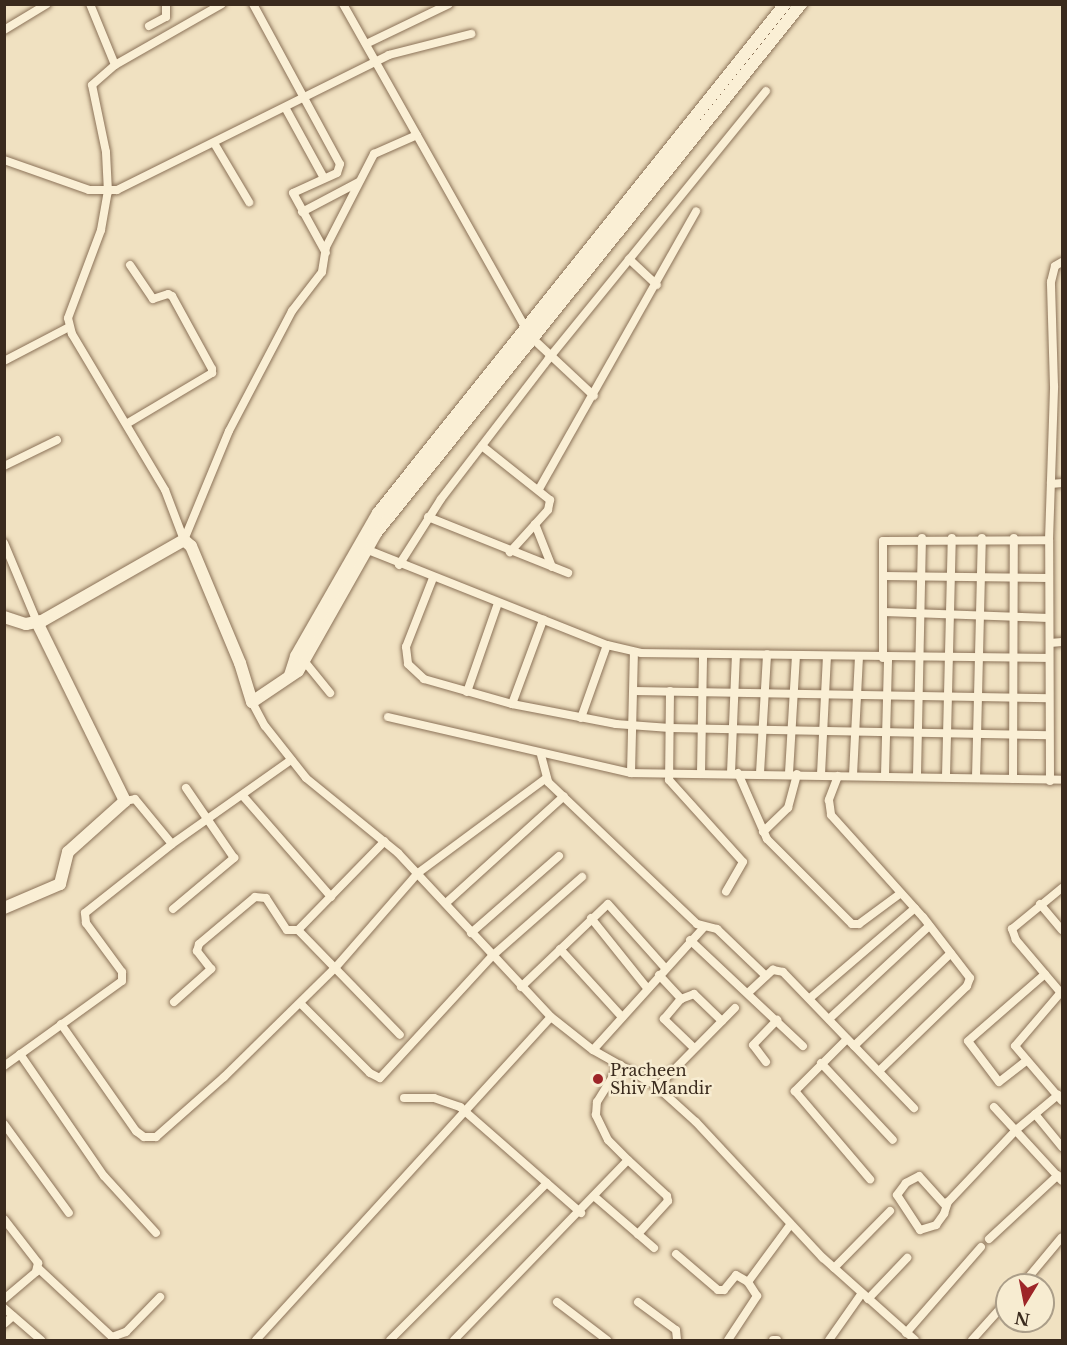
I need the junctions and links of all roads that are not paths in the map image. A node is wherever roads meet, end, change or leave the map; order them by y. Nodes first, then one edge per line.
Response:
1 (47, 4) edge
2 (90, 4) edge
3 (166, 4) edge
4 (195, 4) edge
5 (222, 4) edge
6 (253, 4) edge
7 (343, 4) edge
8 (449, 4) edge
9 (785, 4) edge
10 (801, 4) edge
11 (197, 15) junction
12 (149, 26) dead end
13 (4, 30) edge
14 (471, 34) dead end
15 (366, 44) junction
16 (376, 62) junction
17 (115, 65) junction
18 (766, 91) dead end
19 (305, 100) junction
20 (286, 109) junction
21 (417, 135) junction
22 (214, 143) junction
23 (4, 160) edge
24 (324, 178) junction
25 (359, 182) junction
26 (108, 192) junction
27 (249, 202) dead end
28 (302, 212) junction
29 (696, 212) dead end
30 (326, 253) junction
31 (629, 259) junction
32 (1062, 262) edge
33 (130, 266) dead end
34 (657, 285) junction
35 (69, 327) junction
36 (528, 332) junction
37 (549, 358) junction
38 (4, 360) edge
39 (594, 396) junction
40 (128, 423) junction
41 (57, 440) dead end
42 (482, 446) junction
43 (4, 466) edge
44 (1062, 483) edge
45 (1051, 484) junction
46 (539, 489) junction
47 (428, 517) junction
48 (535, 524) junction
49 (922, 538) junction
50 (952, 538) junction
51 (982, 538) junction
52 (1014, 538) junction
53 (184, 540) junction
54 (1049, 540) junction
55 (4, 543) edge
56 (361, 547) junction
57 (510, 552) junction
58 (399, 565) junction
59 (552, 567) junction
60 (568, 573) dead end
61 (883, 576) junction
62 (921, 577) junction
63 (951, 577) junction
64 (982, 577) junction
65 (433, 578) junction
66 (1013, 578) junction
67 (1049, 578) junction
68 (498, 603) junction
69 (884, 612) junction
70 (920, 614) junction
71 (950, 615) junction
72 (981, 616) junction
73 (4, 617) edge
74 (1012, 617) junction
75 (1049, 618) junction
76 (543, 620) junction
77 (37, 622) junction
78 (1062, 642) edge
79 (1050, 643) junction
80 (607, 645) junction
81 (634, 652) junction
82 (767, 654) junction
83 (702, 655) junction
84 (736, 655) junction
85 (796, 656) junction
86 (827, 656) junction
87 (949, 657) junction
88 (981, 657) junction
89 (1012, 657) junction
90 (859, 658) junction
91 (885, 658) junction
92 (919, 658) junction
93 (1049, 658) junction
94 (305, 662) junction
95 (290, 675) junction
96 (634, 691) junction
97 (670, 691) junction
98 (701, 691) junction
99 (467, 692) junction
100 (733, 692) junction
101 (764, 692) junction
102 (330, 693) dead end
103 (795, 693) junction
104 (824, 694) junction
105 (857, 694) junction
106 (888, 694) junction
107 (919, 695) junction
108 (949, 695) junction
109 (980, 696) junction
110 (1012, 696) junction
111 (1049, 698) junction
112 (252, 702) junction
113 (512, 704) junction
114 (388, 717) dead end
115 (581, 718) junction
116 (633, 726) junction
117 (669, 728) junction
118 (701, 729) junction
119 (732, 729) junction
120 (762, 729) junction
121 (791, 731) junction
122 (822, 732) junction
123 (855, 732) junction
124 (886, 732) junction
125 (917, 735) junction
126 (1049, 735) junction
127 (948, 736) junction
128 (978, 736) junction
129 (1011, 736) junction
130 (541, 755) junction
131 (291, 760) junction
132 (631, 772) junction
133 (701, 773) junction
134 (734, 773) junction
135 (760, 773) junction
136 (793, 773) junction
137 (668, 774) junction
138 (821, 774) junction
139 (853, 775) junction
140 (838, 776) junction
141 (885, 776) junction
142 (917, 776) junction
143 (946, 776) junction
144 (976, 778) junction
145 (545, 779) junction
146 (1013, 779) junction
147 (1062, 780) edge
148 (1050, 781) junction
149 (186, 788) dead end
150 (243, 796) junction
151 (564, 796) junction
152 (125, 801) junction
153 (208, 821) junction
154 (762, 832) junction
155 (385, 841) junction
156 (172, 844) junction
157 (559, 856) dead end
158 (418, 873) junction
159 (582, 877) dead end
160 (1062, 888) edge
161 (726, 892) dead end
162 (901, 893) junction
163 (331, 897) junction
164 (446, 903) junction
165 (1040, 904) junction
166 (4, 908) edge
167 (915, 908) junction
168 (173, 909) dead end
169 (591, 918) junction
170 (929, 926) junction
171 (704, 927) junction
172 (298, 930) junction
173 (1062, 930) edge
174 (471, 933) junction
175 (690, 940) junction
176 (560, 949) junction
177 (951, 953) junction
178 (492, 956) junction
179 (335, 968) junction
180 (665, 968) junction
181 (1045, 974) junction
182 (659, 975) junction
183 (766, 976) junction
184 (521, 987) junction
185 (647, 988) junction
186 (749, 992) junction
187 (1062, 992) edge
188 (810, 998) junction
189 (681, 999) junction
190 (174, 1002) dead end
191 (300, 1003) junction
192 (735, 1008) dead end
193 (551, 1017) junction
194 (622, 1017) junction
195 (829, 1019) junction
196 (777, 1020) junction
197 (722, 1022) junction
198 (61, 1024) junction
199 (400, 1035) dead end
200 (847, 1039) junction
201 (803, 1046) dead end
202 (854, 1046) junction
203 (694, 1048) junction
204 (593, 1050) junction
205 (20, 1054) junction
206 (1026, 1061) junction
207 (765, 1062) dead end
208 (821, 1063) junction
209 (620, 1065) junction
210 (4, 1066) edge
211 (880, 1070) junction
212 (657, 1088) junction
213 (404, 1098) dead end
214 (1060, 1098) edge
215 (994, 1107) dead end
216 (914, 1108) dead end
217 (468, 1113) junction
218 (1035, 1114) junction
219 (4, 1124) edge
220 (1016, 1130) junction
221 (893, 1140) dead end
222 (1062, 1147) edge
223 (628, 1160) junction
224 (1060, 1178) edge
225 (870, 1179) dead end
226 (547, 1183) junction
227 (595, 1197) junction
228 (946, 1206) junction
229 (890, 1210) dead end
230 (69, 1212) dead end
231 (581, 1213) junction
232 (4, 1219) edge
233 (790, 1226) junction
234 (156, 1233) dead end
235 (638, 1234) junction
236 (1062, 1237) edge
237 (989, 1239) dead end
238 (981, 1247) dead end
239 (654, 1248) dead end
240 (676, 1254) dead end
241 (907, 1258) dead end
242 (38, 1268) junction
243 (834, 1268) junction
244 (1032, 1273) edge
245 (748, 1282) junction
246 (865, 1296) junction
247 (160, 1297) dead end
248 (4, 1299) edge
249 (557, 1302) dead end
250 (638, 1302) dead end
251 (4, 1308) edge
252 (995, 1314) edge
253 (13, 1316) junction
254 (4, 1324) edge
255 (906, 1333) junction
256 (679, 1340) edge
257 (728, 1340) edge
258 (41, 1341) edge
259 (256, 1341) edge
260 (390, 1341) edge
261 (454, 1341) edge
262 (607, 1341) edge
263 (829, 1341) edge
264 (915, 1341) edge
265 (972, 1341) edge

1 - 13 street
2 - 17 street
3 - 12 street
4 - 11 street
5 - 11 street
6 - 19 street
7 - 15 street
8 - 15 street
9 - 36 street
10 - 36 street
11 - 17 street
14 - 16 street
15 - 16 street
16 - 19 street
16 - 21 street
17 - 26 street
18 - 31 street
19 - 20 street
19 - 24 street
20 - 22 street
20 - 24 street
21 - 25 street
21 - 36 street
22 - 26 street
22 - 27 street
23 - 26 street
24 - 28 street
25 - 28 street
25 - 30 street
26 - 35 street
28 - 30 street
29 - 34 street
30 - 53 street
31 - 34 street
31 - 37 street
32 - 45 street
33 - 40 street
34 - 39 street
35 - 38 street
35 - 40 street
36 - 37 street
36 - 56 street
37 - 39 street
37 - 42 street
39 - 46 street
40 - 53 street
41 - 43 street
42 - 46 street
42 - 47 street
44 - 45 street
45 - 54 street
46 - 48 street
47 - 57 street
47 - 58 street
48 - 57 street
48 - 59 street
49 - 50 street
49 - 61 street
49 - 62 street
50 - 51 street
50 - 63 street
51 - 52 street
51 - 64 street
52 - 54 street
52 - 66 street
53 - 77 street
53 - 112 street
54 - 67 street
55 - 77 street
56 - 58 street
56 - 94 street
56 - 95 street
57 - 59 street
58 - 65 street
59 - 60 street
61 - 62 street
61 - 69 street
62 - 63 street
62 - 70 street
63 - 64 street
63 - 71 street
64 - 66 street
64 - 72 street
65 - 68 street
65 - 99 street
66 - 67 street
66 - 74 street
67 - 75 street
68 - 76 street
68 - 99 street
69 - 70 street
69 - 91 street
70 - 71 street
70 - 92 street
71 - 72 street
71 - 87 street
72 - 74 street
72 - 88 street
73 - 77 street
74 - 75 street
74 - 89 street
75 - 79 street
76 - 80 street
76 - 113 street
77 - 152 street
78 - 79 street
79 - 93 street
80 - 81 street
80 - 115 street
81 - 83 street
81 - 96 street
82 - 84 street
82 - 85 street
82 - 101 street
83 - 84 street
83 - 98 street
84 - 100 street
85 - 86 street
85 - 103 street
86 - 90 street
86 - 104 street
87 - 88 street
87 - 92 street
87 - 108 street
88 - 89 street
88 - 109 street
89 - 93 street
89 - 110 street
90 - 91 street
90 - 105 street
91 - 92 street
91 - 106 street
92 - 107 street
93 - 111 street
94 - 95 street
94 - 102 street
95 - 112 street
96 - 97 street
96 - 116 street
97 - 98 street
97 - 117 street
98 - 100 street
98 - 118 street
99 - 113 street
100 - 101 street
100 - 119 street
101 - 103 street
101 - 120 street
103 - 104 street
103 - 121 street
104 - 105 street
104 - 122 street
105 - 106 street
105 - 123 street
106 - 107 street
106 - 124 street
107 - 108 street
107 - 125 street
108 - 109 street
108 - 127 street
109 - 110 street
109 - 128 street
110 - 111 street
110 - 129 street
111 - 126 street
112 - 131 street
113 - 115 street
114 - 130 street
115 - 116 street
116 - 117 street
116 - 132 street
117 - 118 street
117 - 137 street
118 - 119 street
118 - 133 street
119 - 120 street
119 - 134 street
120 - 121 street
120 - 135 street
121 - 122 street
121 - 136 street
122 - 123 street
122 - 138 street
123 - 124 street
123 - 139 street
124 - 125 street
124 - 141 street
125 - 127 street
125 - 142 street
126 - 129 street
126 - 148 street
127 - 128 street
127 - 143 street
128 - 129 street
128 - 144 street
129 - 146 street
130 - 132 street
130 - 145 street
131 - 150 street
131 - 155 street
132 - 137 street
133 - 134 street
133 - 137 street
134 - 135 street
134 - 154 street
135 - 136 street
136 - 138 street
136 - 154 street
137 - 161 street
138 - 140 street
139 - 140 street
139 - 141 street
140 - 162 street
141 - 142 street
142 - 143 street
143 - 144 street
144 - 146 street
145 - 151 street
145 - 158 street
146 - 148 street
147 - 148 street
149 - 153 street
150 - 153 street
150 - 163 street
151 - 164 street
151 - 171 street
152 - 156 street
152 - 166 street
153 - 156 street
153 - 168 street
154 - 162 street
155 - 158 street
155 - 163 street
156 - 198 street
157 - 174 street
158 - 164 street
158 - 179 street
159 - 178 street
160 - 165 street
162 - 167 street
163 - 172 street
164 - 174 street
165 - 173 street
165 - 181 street
167 - 170 street
167 - 188 street
169 - 176 street
169 - 180 street
169 - 185 street
170 - 177 street
170 - 195 street
171 - 175 street
171 - 183 street
172 - 179 street
172 - 190 street
174 - 178 street
175 - 180 street
175 - 186 street
176 - 184 street
176 - 194 street
177 - 202 street
177 - 211 street
178 - 184 street
178 - 191 street
179 - 191 street
179 - 199 street
180 - 182 street
181 - 187 street
181 - 206 street
182 - 185 street
182 - 189 street
183 - 186 street
183 - 188 street
184 - 193 street
185 - 194 street
186 - 196 street
187 - 206 street
188 - 195 street
189 - 197 street
189 - 203 street
191 - 198 street
192 - 197 street
193 - 204 street
193 - 217 street
194 - 204 street
195 - 200 street
196 - 201 street
196 - 207 street
197 - 203 street
198 - 205 street
200 - 202 street
200 - 208 street
202 - 211 street
203 - 212 street
204 - 209 street
205 - 210 street
205 - 234 street
206 - 214 street
208 - 221 street
208 - 225 street
209 - 212 street
209 - 223 street
211 - 216 street
212 - 233 street
213 - 217 street
214 - 218 street
215 - 220 street
217 - 226 street
217 - 259 street
218 - 220 street
218 - 222 street
219 - 230 street
220 - 224 street
220 - 228 street
223 - 227 street
223 - 235 street
224 - 237 street
226 - 231 street
226 - 260 street
227 - 231 street
227 - 235 street
228 - 228 street
229 - 243 street
231 - 261 street
232 - 242 street
233 - 243 street
233 - 245 street
235 - 239 street
236 - 244 street
238 - 255 street
240 - 245 street
241 - 246 street
242 - 247 street
242 - 248 street
243 - 246 street
245 - 257 street
246 - 255 street
246 - 263 street
249 - 262 street
250 - 256 street
251 - 253 street
252 - 265 street
253 - 254 street
253 - 258 street
255 - 264 street

